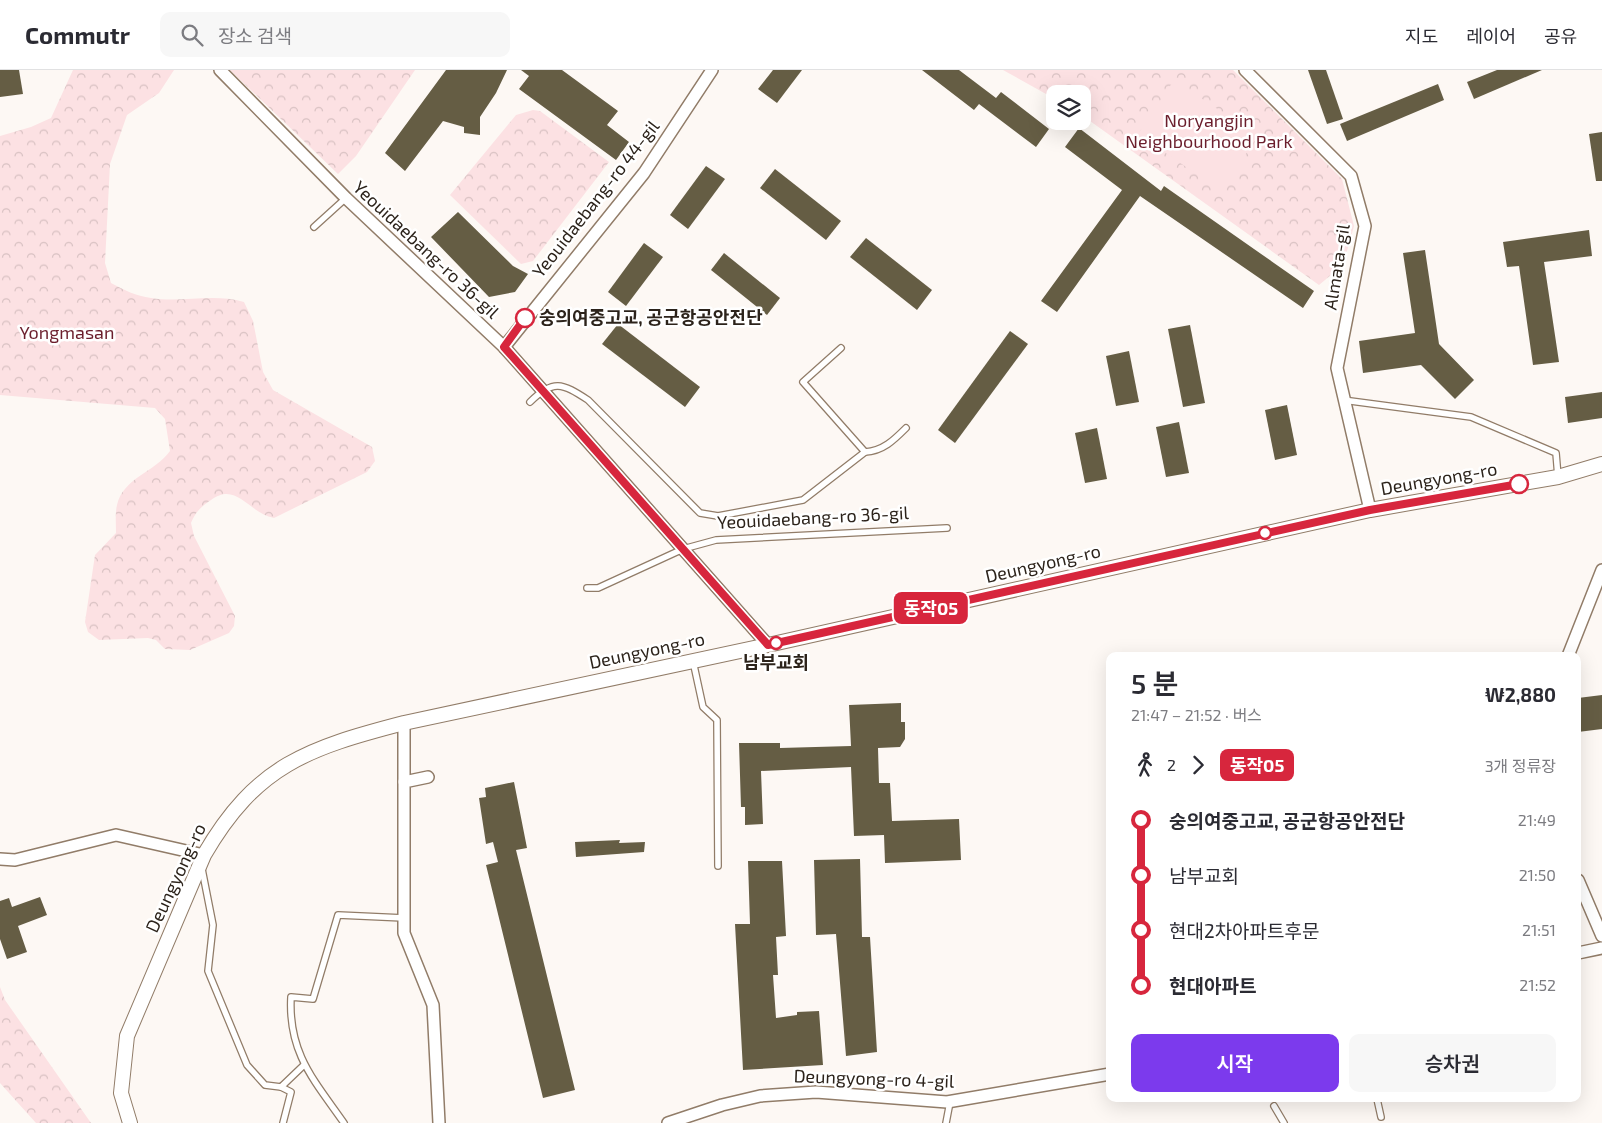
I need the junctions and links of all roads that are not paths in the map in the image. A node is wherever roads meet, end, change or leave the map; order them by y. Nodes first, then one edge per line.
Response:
1 (220, 70) edge
2 (712, 70) edge
3 (1245, 70) edge
4 (346, 198) junction
5 (314, 227) dead end
6 (504, 347) junction
7 (840, 348) dead end
8 (542, 390) junction
9 (1343, 400) junction
10 (530, 402) dead end
11 (906, 428) dead end
12 (865, 452) junction
13 (1602, 464) edge
14 (1558, 477) junction
15 (1370, 510) junction
16 (946, 528) dead end
17 (683, 548) junction
18 (1602, 570) edge
19 (587, 588) dead end
20 (768, 645) junction
21 (1570, 652) edge
22 (693, 661) junction
23 (404, 723) junction
24 (428, 777) dead end
25 (404, 782) junction
26 (202, 858) junction
27 (0, 859) edge
28 (718, 866) dead end
29 (1581, 887) edge
30 (404, 918) junction
31 (1602, 936) edge
32 (1602, 948) edge
33 (1581, 952) edge
34 (304, 1065) junction
35 (1106, 1075) edge
36 (281, 1087) junction
37 (950, 1102) junction
38 (1378, 1102) edge
39 (1274, 1106) dead end
40 (1381, 1117) dead end
41 (130, 1123) edge
42 (283, 1123) edge
43 (344, 1123) edge
44 (439, 1123) edge
45 (668, 1123) edge
46 (946, 1123) edge
47 (1284, 1123) edge

1 - 4 street, Yeouidaebang-ro 36-gil
2 - 6 street, Yeouidaebang-ro 44-gil
3 - 9 street, Almata-gil
4 - 5 lane
4 - 6 street, Yeouidaebang-ro 36-gil
6 - 8 street, Yeouidaebang-ro 36-gil
7 - 12 lane
8 - 10 lane
8 - 12 lane
8 - 17 street, Yeouidaebang-ro 36-gil
9 - 14 lane
9 - 15 street, Almata-gil
11 - 12 lane
13 - 14 street, Deungyong-ro
14 - 15 street, Deungyong-ro
15 - 20 street, Deungyong-ro
16 - 17 lane, Yeouidaebang-ro 36-gil
17 - 19 lane, Yeouidaebang-ro 36-gil
17 - 20 street, Yeouidaebang-ro 36-gil
18 - 21 street
20 - 22 street, Deungyong-ro
22 - 23 street, Deungyong-ro
22 - 28 lane
23 - 25 street
23 - 26 street, Deungyong-ro
24 - 25 street
25 - 30 street
26 - 27 street
26 - 36 lane
26 - 41 street, Deungyong-ro
29 - 31 street
30 - 34 lane
30 - 44 street
32 - 33 street
34 - 36 lane
34 - 43 lane
35 - 37 street, Deungyong-ro 4-gil
36 - 42 lane
37 - 45 street, Deungyong-ro 4-gil
37 - 46 lane
38 - 40 lane
39 - 47 lane

